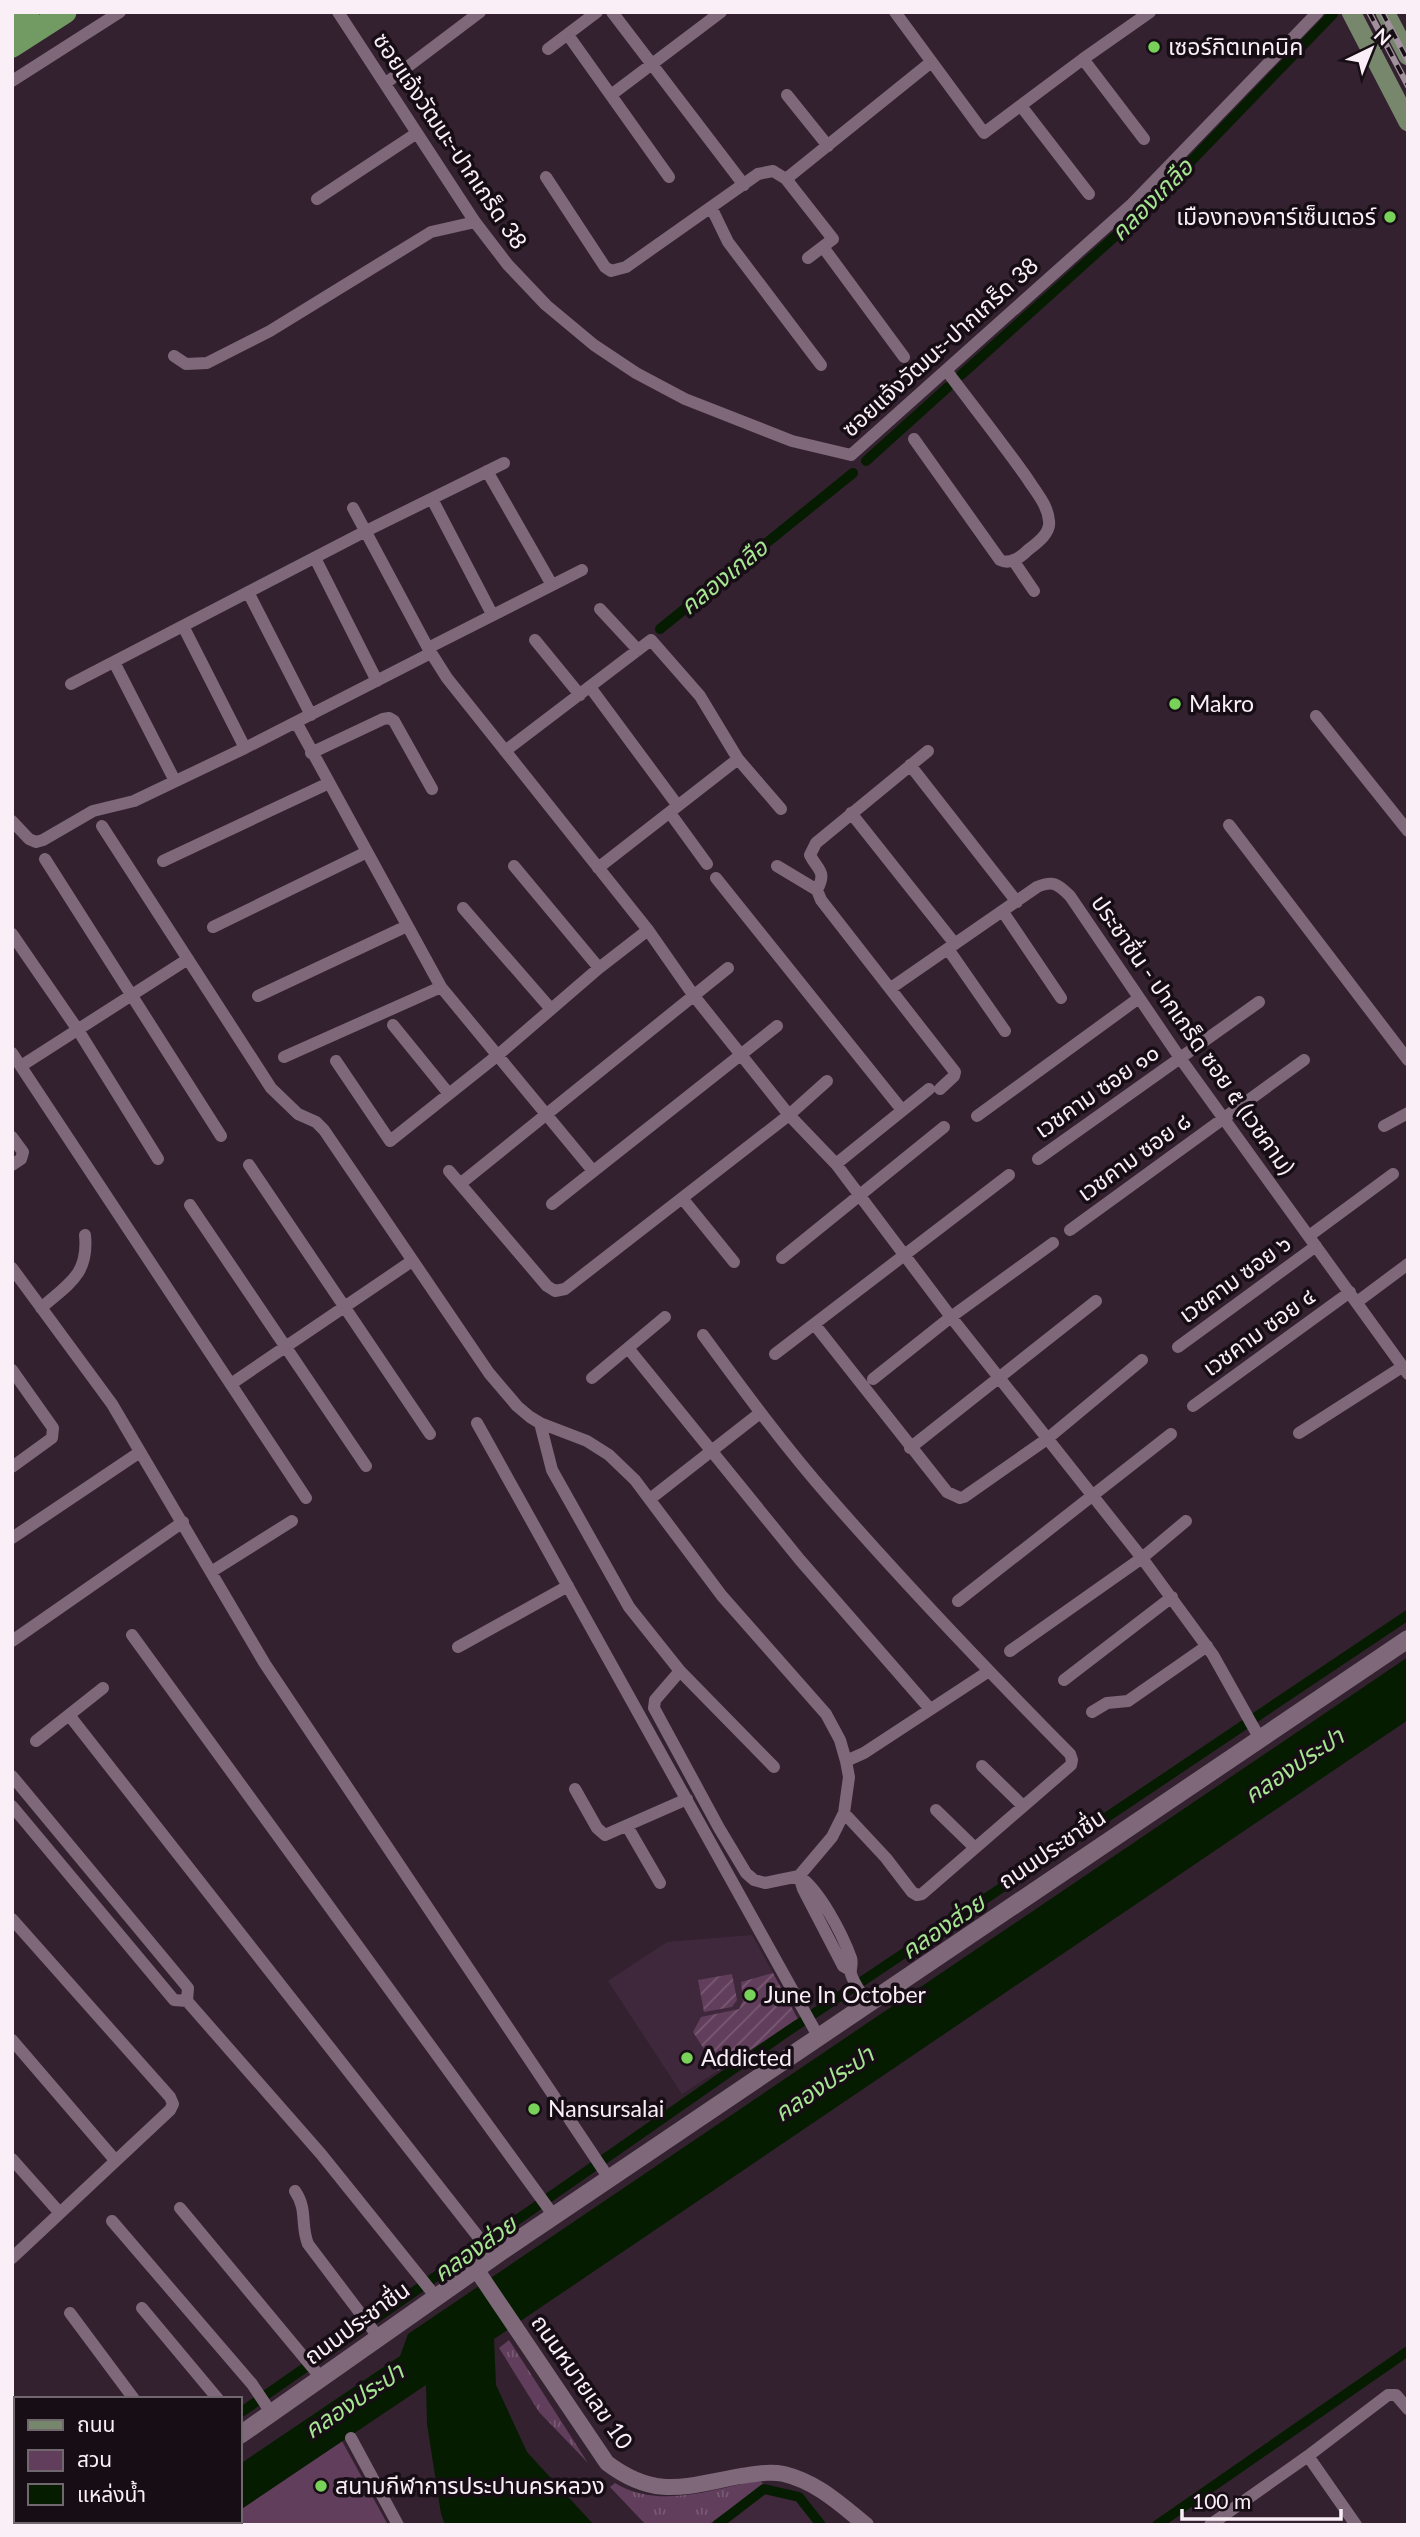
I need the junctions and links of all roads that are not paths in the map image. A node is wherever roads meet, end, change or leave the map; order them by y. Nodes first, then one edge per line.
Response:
1 (65, 12) edge
2 (73, 12) edge
3 (120, 12) edge
4 (480, 12) edge
5 (597, 12) edge
6 (612, 12) edge
7 (721, 12) edge
8 (895, 12) edge
9 (1150, 12) edge
10 (1318, 12) edge
11 (1351, 12) edge
12 (1385, 12) edge
13 (343, 14) edge
14 (12, 22) edge
15 (30, 23) edge
16 (568, 35) junction
17 (12, 46) edge
18 (548, 49) dead end
19 (1408, 56) edge
20 (1083, 59) junction
21 (930, 63) junction
22 (652, 65) junction
23 (12, 81) edge
24 (386, 83) junction
25 (611, 95) junction
26 (788, 95) dead end
27 (1021, 106) junction
28 (1408, 122) edge
29 (417, 133) junction
30 (1144, 139) dead end
31 (828, 146) junction
32 (545, 177) dead end
33 (669, 177) dead end
34 (786, 179) junction
35 (744, 185) junction
36 (1089, 194) dead end
37 (317, 199) dead end
38 (712, 209) junction
39 (475, 222) junction
40 (823, 247) junction
41 (807, 258) dead end
42 (174, 356) dead end
43 (904, 357) dead end
44 (821, 365) dead end
45 (946, 370) junction
46 (914, 439) dead end
47 (504, 463) dead end
48 (487, 471) junction
49 (432, 499) junction
50 (353, 508) dead end
51 (364, 532) junction
52 (315, 558) junction
53 (1013, 561) junction
54 (582, 570) dead end
55 (552, 584) junction
56 (1034, 591) dead end
57 (248, 592) junction
58 (600, 609) dead end
59 (492, 614) junction
60 (184, 626) junction
61 (535, 640) dead end
62 (638, 650) junction
63 (429, 651) junction
64 (114, 662) junction
65 (377, 681) junction
66 (71, 684) dead end
67 (585, 691) junction
68 (311, 715) junction
69 (1316, 716) dead end
70 (296, 722) junction
71 (245, 748) junction
72 (505, 751) junction
73 (928, 751) dead end
74 (311, 753) junction
75 (738, 759) junction
76 (910, 765) junction
77 (175, 781) junction
78 (329, 783) junction
79 (432, 789) dead end
80 (674, 809) junction
81 (781, 809) dead end
82 (850, 813) junction
83 (12, 821) edge
84 (1229, 825) dead end
85 (102, 826) dead end
86 (1408, 831) edge
87 (367, 852) junction
88 (45, 859) dead end
89 (163, 861) dead end
90 (707, 863) dead end
91 (514, 866) dead end
92 (777, 866) dead end
93 (598, 868) junction
94 (716, 878) dead end
95 (817, 890) junction
96 (1017, 902) junction
97 (464, 908) dead end
98 (1003, 912) junction
99 (407, 926) junction
100 (213, 927) dead end
101 (648, 930) junction
102 (12, 933) edge
103 (951, 946) junction
104 (188, 959) junction
105 (599, 968) junction
106 (728, 968) dead end
107 (441, 987) junction
108 (891, 988) junction
109 (132, 996) junction
110 (258, 996) dead end
111 (694, 996) junction
112 (1060, 998) dead end
113 (1139, 998) junction
114 (1259, 1002) dead end
115 (550, 1008) junction
116 (393, 1025) dead end
117 (777, 1026) dead end
118 (78, 1030) junction
119 (1004, 1031) dead end
120 (12, 1053) edge
121 (740, 1054) junction
122 (498, 1055) junction
123 (284, 1057) dead end
124 (1180, 1058) junction
125 (1304, 1060) dead end
126 (1408, 1060) edge
127 (336, 1061) dead end
128 (21, 1066) junction
129 (827, 1081) dead end
130 (449, 1094) junction
131 (902, 1110) junction
132 (1408, 1113) edge
133 (547, 1114) junction
134 (789, 1115) junction
135 (977, 1115) dead end
136 (1223, 1118) junction
137 (1384, 1126) dead end
138 (944, 1127) dead end
139 (221, 1136) dead end
140 (12, 1137) edge
141 (1038, 1158) dead end
142 (158, 1159) dead end
143 (836, 1164) junction
144 (249, 1165) dead end
145 (12, 1166) edge
146 (450, 1171) dead end
147 (593, 1171) junction
148 (1393, 1174) dead end
149 (1009, 1175) dead end
150 (460, 1184) junction
151 (859, 1196) junction
152 (682, 1198) junction
153 (552, 1203) dead end
154 (190, 1205) dead end
155 (1070, 1230) dead end
156 (85, 1235) dead end
157 (1313, 1241) junction
158 (1053, 1242) dead end
159 (905, 1256) junction
160 (782, 1258) dead end
161 (412, 1261) junction
162 (734, 1262) dead end
163 (1408, 1264) edge
164 (12, 1268) edge
165 (1353, 1297) junction
166 (1096, 1301) dead end
167 (344, 1307) junction
168 (41, 1308) junction
169 (665, 1317) dead end
170 (951, 1317) junction
171 (814, 1325) junction
172 (703, 1335) dead end
173 (286, 1347) junction
174 (1178, 1347) dead end
175 (628, 1348) junction
176 (775, 1354) dead end
177 (1142, 1360) dead end
178 (12, 1370) edge
179 (1405, 1371) edge
180 (998, 1377) junction
181 (592, 1378) dead end
182 (873, 1379) dead end
183 (231, 1384) junction
184 (1193, 1406) dead end
185 (760, 1413) junction
186 (477, 1423) dead end
187 (540, 1423) junction
188 (1299, 1433) dead end
189 (430, 1434) dead end
190 (1171, 1434) dead end
191 (1046, 1438) junction
192 (910, 1448) junction
193 (711, 1451) junction
194 (140, 1452) junction
195 (366, 1466) dead end
196 (12, 1467) edge
197 (1093, 1497) junction
198 (306, 1498) dead end
199 (650, 1499) junction
200 (292, 1521) dead end
201 (1186, 1521) dead end
202 (183, 1522) junction
203 (12, 1538) edge
204 (1142, 1558) junction
205 (211, 1572) junction
206 (568, 1587) junction
207 (1171, 1597) junction
208 (958, 1601) dead end
209 (132, 1635) dead end
210 (1408, 1639) edge
211 (12, 1641) edge
212 (1207, 1646) junction
213 (458, 1647) dead end
214 (1010, 1651) dead end
215 (680, 1671) junction
216 (989, 1671) junction
217 (1064, 1680) dead end
218 (103, 1688) dead end
219 (930, 1709) junction
220 (1092, 1713) dead end
221 (69, 1715) junction
222 (1259, 1736) junction
223 (36, 1741) dead end
224 (846, 1761) junction
225 (982, 1766) dead end
226 (774, 1767) dead end
227 (12, 1776) edge
228 (575, 1789) dead end
229 (687, 1799) junction
230 (12, 1806) edge
231 (1023, 1806) junction
232 (936, 1810) dead end
233 (844, 1813) junction
234 (627, 1826) junction
235 (62, 1839) junction
236 (975, 1848) junction
237 (49, 1850) junction
238 (799, 1876) junction
239 (660, 1883) dead end
240 (12, 1919) edge
241 (147, 1939) junction
242 (133, 1951) junction
243 (864, 1997) junction
244 (187, 2001) junction
245 (816, 2032) junction
246 (12, 2040) edge
247 (12, 2158) edge
248 (115, 2160) junction
249 (608, 2176) junction
250 (295, 2191) dead end
251 (180, 2208) dead end
252 (550, 2211) junction
253 (60, 2212) junction
254 (112, 2221) dead end
255 (487, 2247) junction
256 (12, 2258) edge
257 (479, 2274) junction
258 (433, 2293) junction
259 (142, 2308) dead end
260 (70, 2313) dead end
261 (371, 2328) junction
262 (319, 2375) junction
263 (133, 2397) edge
264 (216, 2397) edge
265 (269, 2408) junction
266 (1408, 2409) edge
267 (242, 2430) edge
268 (351, 2438) dead end
269 (1308, 2456) junction
270 (1230, 2512) junction
271 (398, 2525) edge
272 (866, 2525) edge
273 (1210, 2525) edge
274 (1239, 2525) edge
275 (1356, 2525) edge

1 - 15 highway
2 - 15 highway
3 - 23 street
4 - 24 street
5 - 16 street
6 - 22 street
7 - 22 street
8 - 21 street
9 - 20 street
10 - 45 street, ซอยแจ้งวัฒนะ-ปากเกร็ด 38
11 - 28 main road
12 - 19 main road
13 - 24 street, ซอยแจ้งวัฒนะ-ปากเกร็ด 38
14 - 15 highway
15 - 17 highway
16 - 18 street
16 - 25 street
20 - 27 street
20 - 30 street
21 - 27 street
21 - 31 street
22 - 25 street
22 - 35 street
24 - 29 street, ซอยแจ้งวัฒนะ-ปากเกร็ด 38
25 - 33 street
26 - 31 street
27 - 36 street
29 - 37 street
29 - 39 street, ซอยแจ้งวัฒนะ-ปากเกร็ด 38
31 - 34 street
32 - 38 street
34 - 35 street
34 - 40 street
35 - 38 street
38 - 44 street
39 - 42 street
39 - 45 street, ซอยแจ้งวัฒนะ-ปากเกร็ด 38
40 - 41 street
40 - 43 street
45 - 53 street
46 - 53 street
47 - 48 street
48 - 49 street
48 - 55 street
49 - 51 street
49 - 59 street
50 - 51 street
51 - 52 street
51 - 63 street
52 - 57 street
52 - 65 street
53 - 56 street
54 - 55 street
55 - 59 street
57 - 60 street
57 - 68 street
58 - 62 street
59 - 63 street
60 - 64 street
60 - 71 street
61 - 67 street
62 - 67 street
62 - 75 street
63 - 65 street
63 - 72 street
64 - 66 street
64 - 77 street
65 - 68 street
67 - 72 street
67 - 80 street
68 - 70 street
69 - 86 street
70 - 71 street
70 - 74 street
71 - 77 street
72 - 93 street
73 - 76 street
74 - 78 street
74 - 79 street
75 - 80 street
75 - 81 street
76 - 82 street
76 - 96 street
77 - 83 street
78 - 87 street
78 - 89 street
80 - 90 street
80 - 93 street
82 - 95 street
82 - 103 street
84 - 126 street
85 - 104 street
87 - 99 street
87 - 100 street
88 - 109 street
91 - 105 street
92 - 95 street
93 - 101 street
94 - 131 street
95 - 108 street
96 - 98 street, ประชาชื่น - ปากเกร็ด ซอย ๕ (เวชคาม)
96 - 113 street, ประชาชื่น - ปากเกร็ด ซอย ๕ (เวชคาม)
97 - 115 street
98 - 103 street, ประชาชื่น - ปากเกร็ด ซอย ๕ (เวชคาม)
98 - 112 street
99 - 107 street
99 - 110 street
101 - 105 street
101 - 111 street
102 - 118 street
103 - 108 street, ประชาชื่น - ปากเกร็ด ซอย ๕ (เวชคาม)
103 - 119 street
104 - 109 street
104 - 161 street
105 - 115 street
106 - 111 street
107 - 122 street
107 - 123 street
108 - 131 street
109 - 118 street
109 - 139 street
111 - 121 street
111 - 133 street
113 - 124 street, ประชาชื่น - ปากเกร็ด ซอย ๕ (เวชคาม)
113 - 135 street
114 - 124 street, เวชคาม ซอย ๑๐
115 - 122 street
116 - 130 street
117 - 121 street
118 - 128 street
118 - 142 street
120 - 128 street
121 - 134 street
121 - 147 street
122 - 130 street
122 - 133 street
124 - 136 street, ประชาชื่น - ปากเกร็ด ซอย ๕ (เวชคาม)
124 - 141 street, เวชคาม ซอย ๑๐
125 - 136 street, เวชคาม ซอย ๘
127 - 130 street
128 - 183 street
129 - 134 street
131 - 143 street
132 - 137 street
133 - 147 street
133 - 150 street
134 - 143 street
134 - 152 street
136 - 155 street, เวชคาม ซอย ๘
136 - 157 street, ประชาชื่น - ปากเกร็ด ซอย ๕ (เวชคาม)
138 - 151 street
140 - 145 street
143 - 151 street
144 - 167 street
146 - 150 street
147 - 153 street
148 - 157 street, เวชคาม ซอย ๖
149 - 159 street
150 - 152 street
151 - 159 street
151 - 160 street
152 - 162 street
154 - 173 street
156 - 168 street
157 - 165 street, ประชาชื่น - ปากเกร็ด ซอย ๕ (เวชคาม)
157 - 174 street, เวชคาม ซอย ๖
158 - 170 street
159 - 170 street
159 - 171 street
161 - 167 street
161 - 187 street
163 - 165 street, เวชคาม ซอย ๔
164 - 168 street
165 - 179 street, ประชาชื่น - ปากเกร็ด ซอย ๕ (เวชคาม)
165 - 184 street, เวชคาม ซอย ๔
166 - 180 street
167 - 173 street
167 - 189 street
168 - 194 street
169 - 175 street
170 - 180 street
170 - 182 street
171 - 176 street
171 - 192 street
172 - 185 street
173 - 183 street
173 - 195 street
175 - 181 street
175 - 193 street
177 - 191 street
178 - 196 street
179 - 188 street
180 - 191 street
180 - 192 street
183 - 198 street
185 - 193 street
185 - 216 street
186 - 206 street
187 - 199 street
187 - 215 street
190 - 197 street
191 - 192 street
191 - 197 street
193 - 199 street
193 - 219 street
194 - 202 street
194 - 203 street
197 - 204 street
197 - 208 street
199 - 224 street
200 - 205 street
201 - 204 street
202 - 205 street
202 - 211 street
204 - 207 street
204 - 214 street
205 - 249 street
206 - 213 street
206 - 229 street
207 - 212 street
207 - 217 street
209 - 252 street
210 - 222 main road, ถนนประชาชื่น
212 - 220 street
212 - 222 street
215 - 226 street
215 - 238 street
216 - 219 street
216 - 231 street
218 - 221 street
219 - 224 street
221 - 223 street
221 - 255 street
222 - 243 main road, ถนนประชาชื่น
224 - 233 street
225 - 231 street
227 - 235 street
228 - 234 street
229 - 234 street
229 - 245 street
230 - 237 street
231 - 236 street
232 - 236 street
233 - 236 street
233 - 238 street
234 - 239 street
235 - 237 street
235 - 241 street
237 - 242 street
238 - 243 street
240 - 248 street
241 - 242 street
241 - 244 street
242 - 244 street
243 - 245 main road, ถนนประชาชื่น
244 - 258 street
245 - 249 main road, ถนนประชาชื่น
246 - 248 street
247 - 253 street
248 - 253 street
249 - 252 main road, ถนนประชาชื่น
250 - 261 street
251 - 262 street
252 - 255 main road, ถนนประชาชื่น
253 - 256 street
254 - 265 street
255 - 257 main road, ถนนประชาชื่น
257 - 258 main road, ถนนประชาชื่น
257 - 272 street, ถนนหมายเลข 10
258 - 261 main road, ถนนประชาชื่น
259 - 264 street
260 - 263 street
261 - 262 main road, ถนนประชาชื่น
262 - 265 main road, ถนนประชาชื่น
265 - 267 main road, ถนนประชาชื่น
266 - 269 street
268 - 271 street
269 - 270 street
269 - 275 street
270 - 273 street
270 - 274 street

